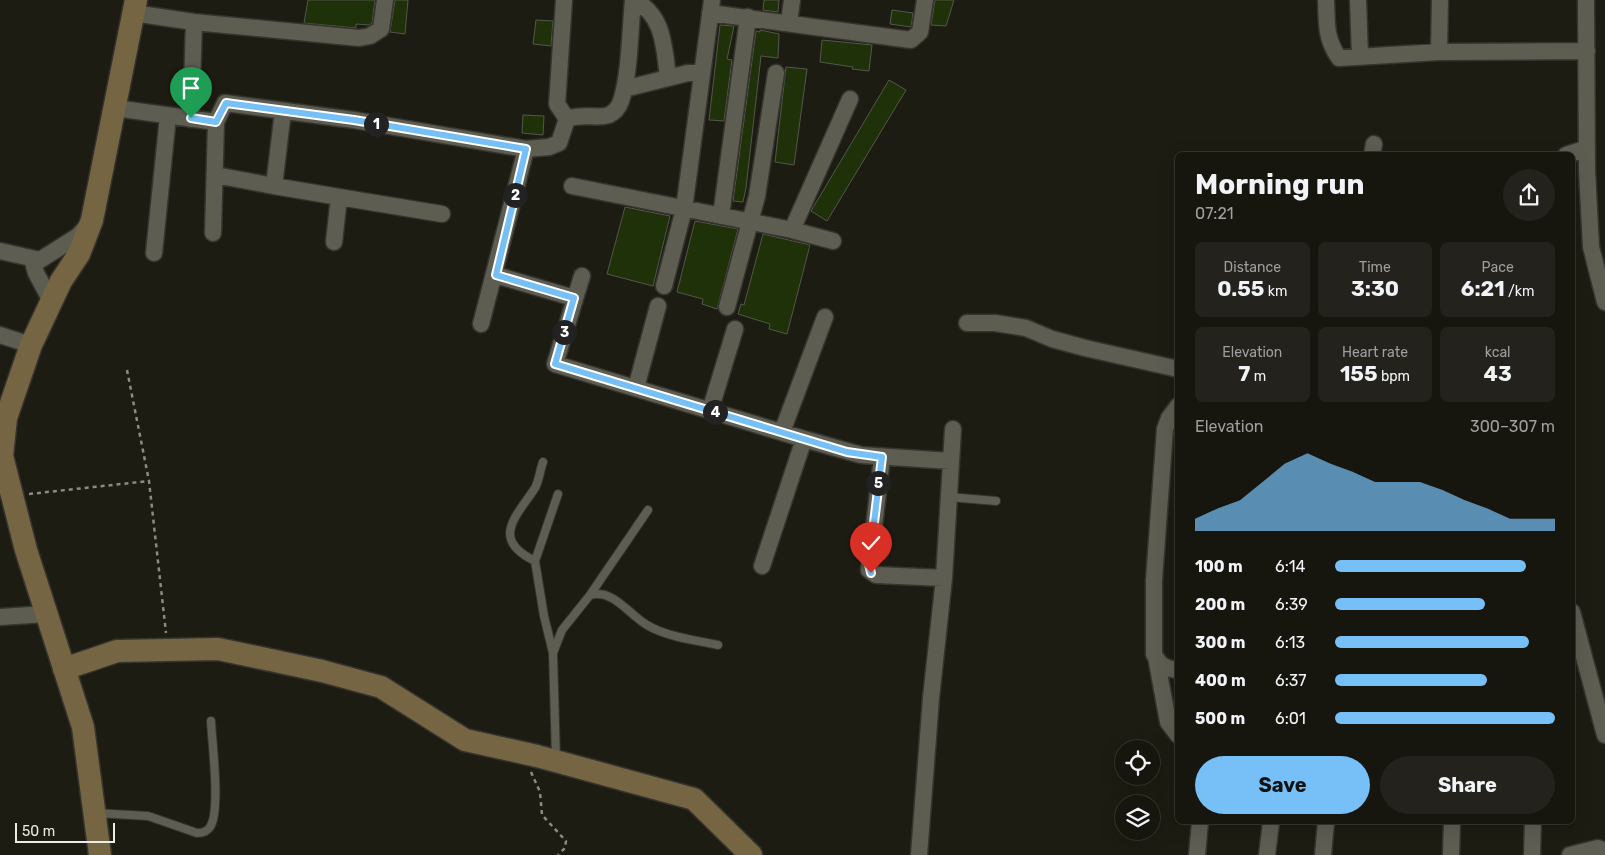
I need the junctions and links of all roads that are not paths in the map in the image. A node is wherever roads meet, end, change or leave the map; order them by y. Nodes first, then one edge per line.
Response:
1 (385, 0) edge
2 (564, 0) edge
3 (633, 0) edge
4 (792, 0) edge
5 (925, 0) edge
6 (1326, 0) edge
7 (1358, 0) edge
8 (1440, 0) edge
9 (1586, 0) edge
10 (134, 6) edge
11 (711, 7) edge
12 (748, 17) junction
13 (194, 22) junction
14 (789, 23) junction
15 (1587, 51) junction
16 (1440, 52) junction
17 (1360, 56) junction
18 (702, 73) junction
19 (776, 73) dead end
20 (668, 77) junction
21 (624, 89) junction
22 (850, 100) dead end
23 (115, 108) junction
24 (284, 111) junction
25 (168, 116) junction
26 (191, 118) junction
27 (567, 119) junction
28 (216, 122) junction
29 (1587, 148) junction
30 (526, 149) junction
31 (1575, 152) edge
32 (215, 176) junction
33 (274, 186) junction
34 (572, 186) dead end
35 (339, 197) junction
36 (684, 209) junction
37 (442, 214) dead end
38 (721, 216) junction
39 (750, 222) junction
40 (792, 230) junction
41 (213, 233) dead end
42 (83, 237) junction
43 (833, 241) dead end
44 (334, 242) dead end
45 (0, 251) edge
46 (154, 253) dead end
47 (40, 258) junction
48 (496, 275) junction
49 (582, 276) dead end
50 (664, 286) dead end
51 (574, 298) junction
52 (51, 301) junction
53 (1605, 302) edge
54 (658, 306) dead end
55 (727, 307) dead end
56 (1605, 311) edge
57 (825, 317) dead end
58 (967, 323) dead end
59 (482, 324) dead end
60 (734, 329) dead end
61 (0, 335) edge
62 (31, 345) junction
63 (1175, 368) edge
64 (636, 388) junction
65 (710, 410) junction
66 (1175, 410) edge
67 (953, 429) dead end
68 (782, 432) junction
69 (804, 439) junction
70 (1, 457) edge
71 (882, 457) junction
72 (950, 461) junction
73 (543, 462) dead end
74 (558, 494) dead end
75 (949, 497) junction
76 (996, 501) dead end
77 (648, 510) dead end
78 (535, 561) junction
79 (762, 566) dead end
80 (944, 578) junction
81 (590, 596) junction
82 (46, 614) junction
83 (0, 617) edge
84 (1575, 636) edge
85 (718, 645) dead end
86 (553, 652) junction
87 (1158, 662) junction
88 (64, 668) junction
89 (1175, 670) edge
90 (211, 721) dead end
91 (1175, 731) edge
92 (1605, 735) edge
93 (556, 761) junction
94 (94, 813) junction
95 (1200, 824) edge
96 (1271, 824) edge
97 (1326, 824) edge
98 (1452, 824) edge
99 (1533, 824) edge
100 (1605, 851) edge
101 (100, 855) edge
102 (751, 855) edge
103 (919, 855) edge
104 (1197, 855) edge
105 (1267, 855) edge
106 (1323, 855) edge
107 (1451, 855) edge
108 (1532, 855) edge
109 (1570, 855) edge

1 - 13 street
2 - 27 street
3 - 20 street
3 - 21 street
4 - 14 street
5 - 14 street
6 - 17 street
7 - 17 street
8 - 16 street
9 - 15 street
10 - 13 street
10 - 23 street
11 - 12 street
11 - 18 street
12 - 14 street
12 - 38 street
13 - 26 street
15 - 16 street
15 - 29 street
16 - 17 street
18 - 20 street
18 - 36 street
19 - 39 street
20 - 21 street
21 - 27 street
22 - 40 street
23 - 25 street
23 - 42 street
24 - 28 street
24 - 30 street
24 - 33 street
25 - 26 street
25 - 46 street
26 - 28 street
27 - 30 street
28 - 32 street
29 - 31 street
29 - 53 street
30 - 48 street
32 - 33 street
32 - 41 street
33 - 35 street
34 - 36 street
35 - 37 street
35 - 44 street
36 - 38 street
36 - 50 street
38 - 39 street
39 - 40 street
39 - 55 street
40 - 43 street
42 - 47 street
42 - 52 street
45 - 47 street
47 - 52 street
48 - 51 street
48 - 59 street
49 - 51 street
51 - 64 street
52 - 62 street
53 - 56 street
54 - 64 street
57 - 68 street
58 - 63 street
60 - 65 street
61 - 62 street
62 - 70 street
64 - 65 street
65 - 68 street
66 - 87 street
67 - 72 street
68 - 69 street
69 - 71 street
69 - 79 street
70 - 82 street
71 - 72 street
71 - 80 street
72 - 75 street
73 - 78 lane
74 - 78 lane
75 - 76 lane
75 - 80 street
77 - 81 lane
78 - 86 lane
80 - 103 street
81 - 85 lane
81 - 86 lane
82 - 83 street
82 - 88 street
84 - 92 street
86 - 93 lane
87 - 89 street
87 - 91 street
88 - 93 street
88 - 94 street
90 - 94 lane
93 - 102 street
94 - 101 street
95 - 104 street
96 - 105 street
97 - 106 street
98 - 107 street
99 - 108 street
100 - 109 street

